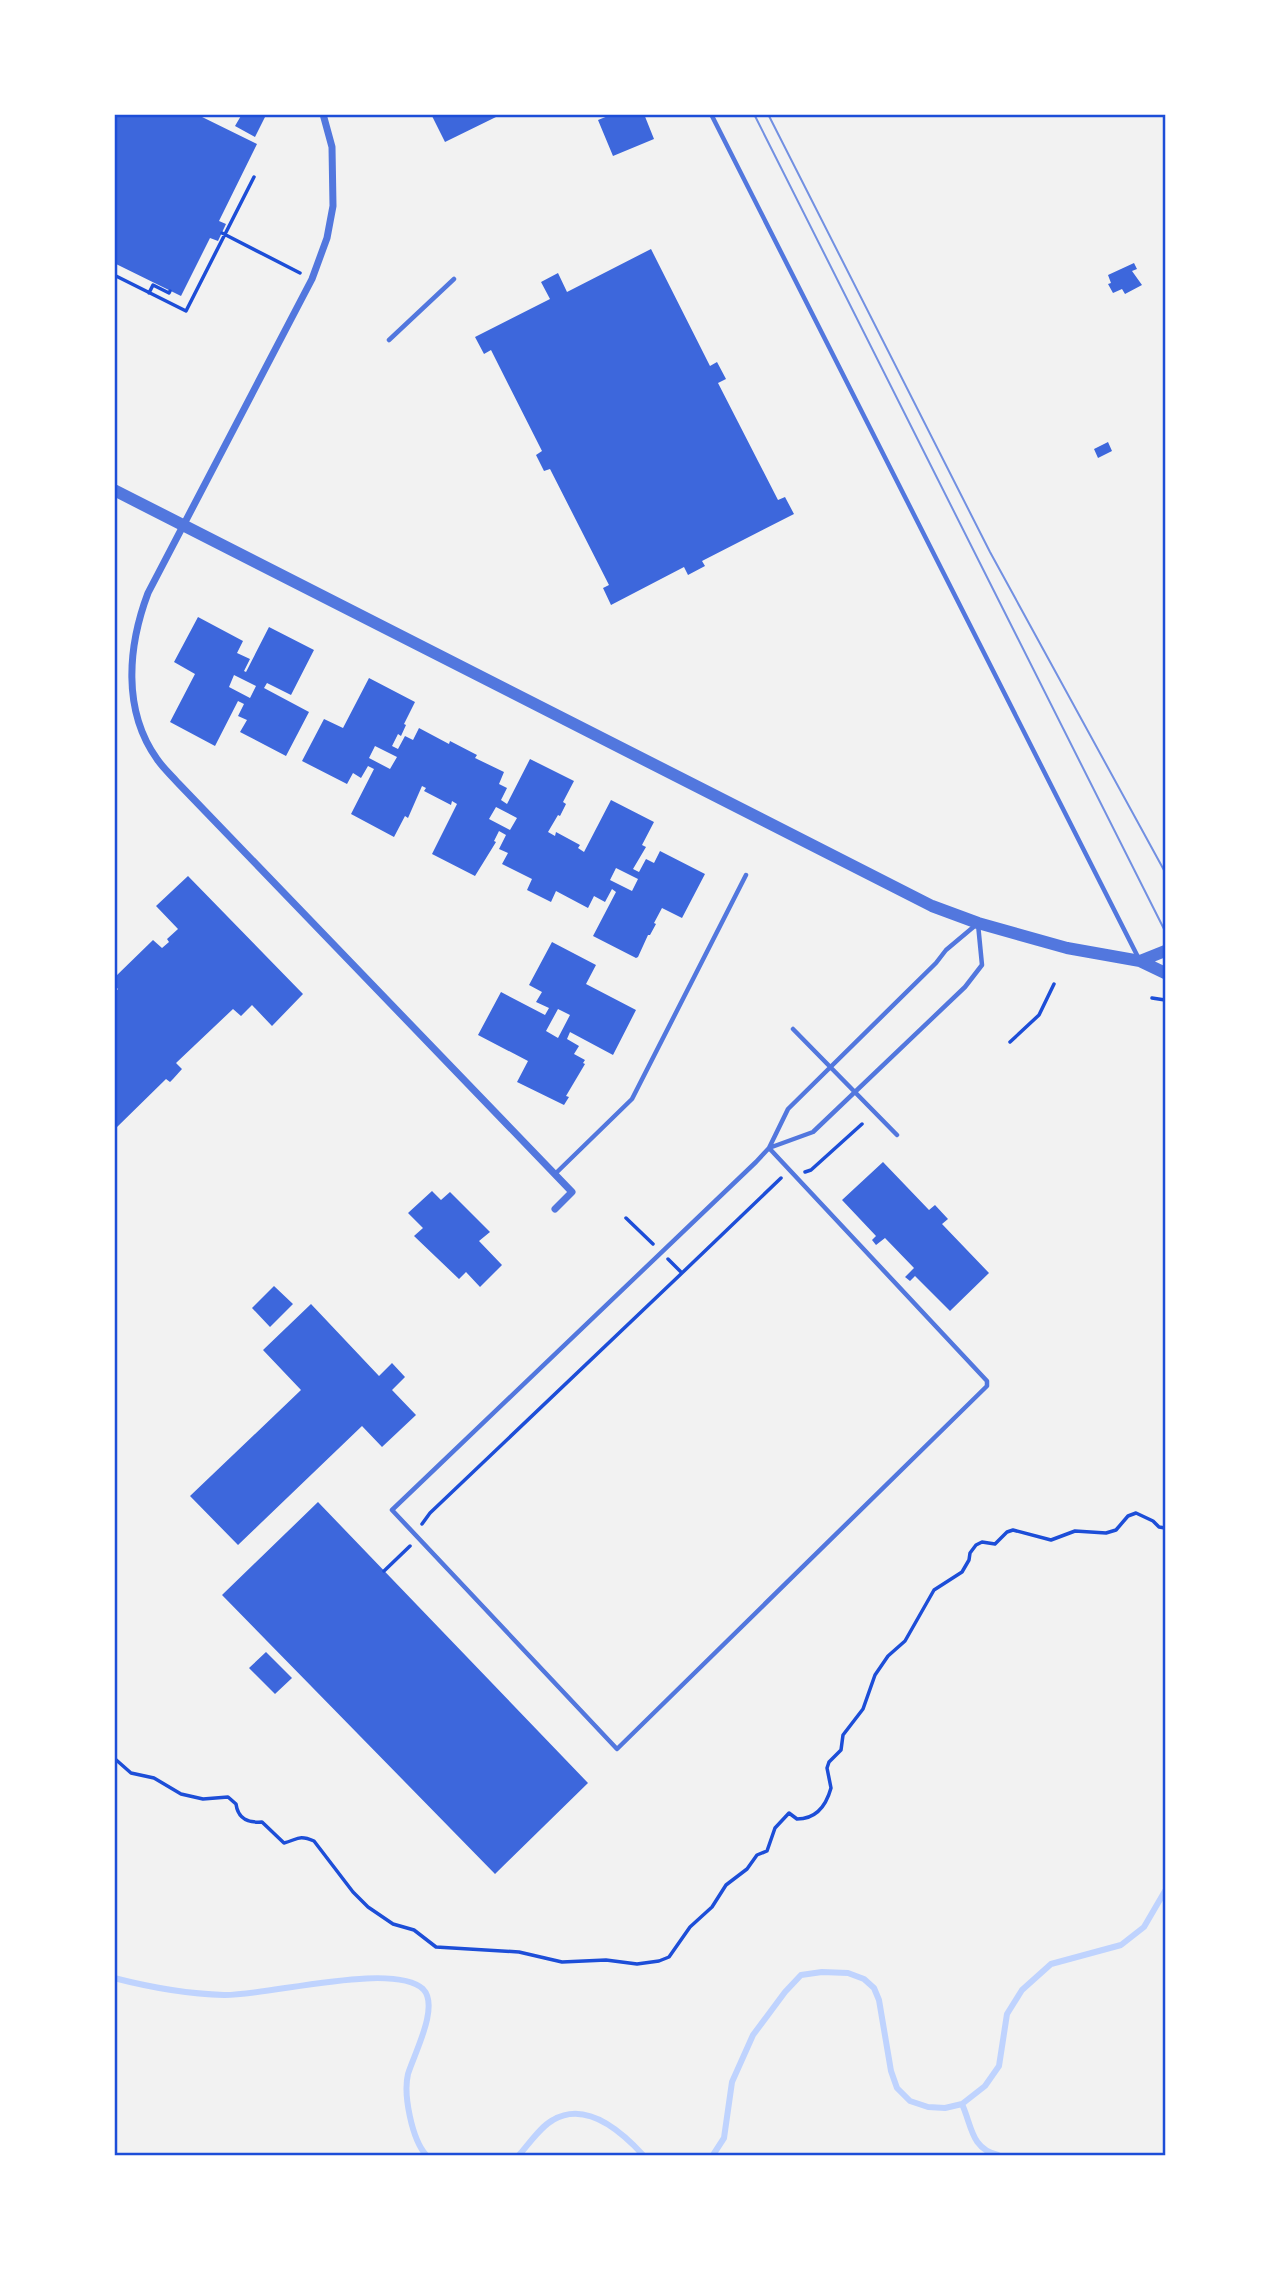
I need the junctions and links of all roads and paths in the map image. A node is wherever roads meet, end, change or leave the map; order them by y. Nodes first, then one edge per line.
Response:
1 (323, 114) edge
2 (711, 114) edge
3 (254, 177) dead end
4 (223, 234) junction
5 (290, 267) dead end
6 (114, 275) edge
7 (454, 279) dead end
8 (170, 291) dead end
9 (149, 293) junction
10 (390, 340) dead end
11 (114, 490) edge
12 (184, 526) junction
13 (746, 875) dead end
14 (978, 923) junction
15 (1165, 951) edge
16 (1140, 961) junction
17 (1165, 973) edge
18 (1054, 984) dead end
19 (1152, 998) dead end
20 (1165, 1000) edge
21 (793, 1029) dead end
22 (1010, 1042) dead end
23 (831, 1067) junction
24 (856, 1093) junction
25 (862, 1124) dead end
26 (897, 1135) dead end
27 (769, 1148) junction
28 (555, 1174) junction
29 (794, 1175) junction
30 (555, 1209) dead end
31 (625, 1218) dead end
32 (661, 1252) junction
33 (682, 1273) junction
34 (1165, 1528) edge
35 (417, 1537) junction
36 (384, 1571) dead end
37 (114, 1758) edge

1 - 12 street
2 - 16 lane
3 - 4 path
4 - 5 path
4 - 9 path
6 - 9 path
7 - 10 lane
8 - 9 path
11 - 12 street
12 - 14 street
12 - 28 street
13 - 28 lane
14 - 16 street
14 - 23 lane
14 - 24 lane
15 - 16 street
16 - 17 street
18 - 22 path
19 - 20 path
21 - 23 lane
23 - 24 lane
23 - 27 lane
24 - 26 lane
24 - 27 lane
25 - 29 path
27 - 29 lane
27 - 32 lane
28 - 30 street
29 - 33 path
29 - 35 lane
31 - 32 path
32 - 33 path
32 - 35 lane
33 - 35 path
34 - 37 path
35 - 36 path

